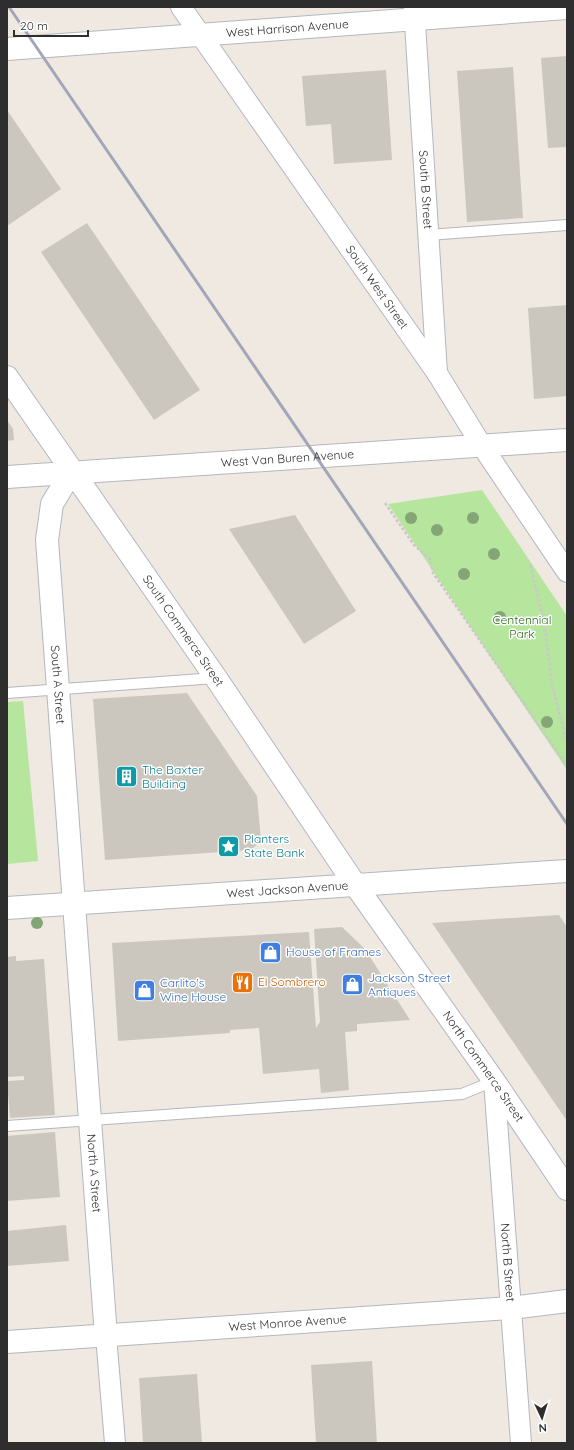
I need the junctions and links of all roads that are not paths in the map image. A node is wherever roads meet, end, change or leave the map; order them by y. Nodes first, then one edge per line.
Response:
1 (181, 7) edge
2 (567, 8) edge
3 (414, 13) edge
4 (200, 35) junction
5 (7, 49) edge
6 (567, 225) edge
7 (428, 235) junction
8 (437, 373) junction
9 (7, 377) edge
10 (567, 440) edge
11 (482, 446) junction
12 (72, 472) junction
13 (7, 477) edge
14 (567, 572) edge
15 (216, 678) junction
16 (57, 690) junction
17 (7, 693) edge
18 (567, 871) edge
19 (356, 886) junction
20 (75, 903) junction
21 (7, 908) edge
22 (494, 1081) junction
23 (91, 1120) junction
24 (7, 1126) edge
25 (567, 1189) edge
26 (567, 1301) edge
27 (511, 1308) junction
28 (106, 1336) junction
29 (7, 1342) edge
30 (115, 1443) edge
31 (521, 1443) edge

1 - 4 street, South West Street
2 - 3 street, West Harrison Avenue
3 - 4 street, West Harrison Avenue
3 - 7 street, South B Street
4 - 5 street, West Harrison Avenue
4 - 8 street, South West Street
6 - 7 lane
7 - 8 street, South B Street
8 - 11 street, South West Street
9 - 12 street, South Commerce Street
10 - 11 street, West Van Buren Avenue
11 - 12 street, West Van Buren Avenue
11 - 14 street, South West Street
12 - 13 street, West Van Buren Avenue
12 - 15 street, South Commerce Street
12 - 16 street, South A Street
15 - 16 lane
15 - 19 street, South Commerce Street
16 - 17 lane
16 - 20 street, South A Street
18 - 19 street, West Jackson Avenue
19 - 20 street, West Jackson Avenue
19 - 22 street, North Commerce Street
20 - 21 street, West Jackson Avenue
20 - 23 street, North A Street
22 - 23 lane
22 - 25 street, North Commerce Street
22 - 27 street, North B Street
23 - 24 lane
23 - 28 street, North A Street
26 - 27 street, West Monroe Avenue
27 - 28 street, West Monroe Avenue
27 - 31 street, North B Street
28 - 29 street, West Monroe Avenue
28 - 30 street, North A Street

